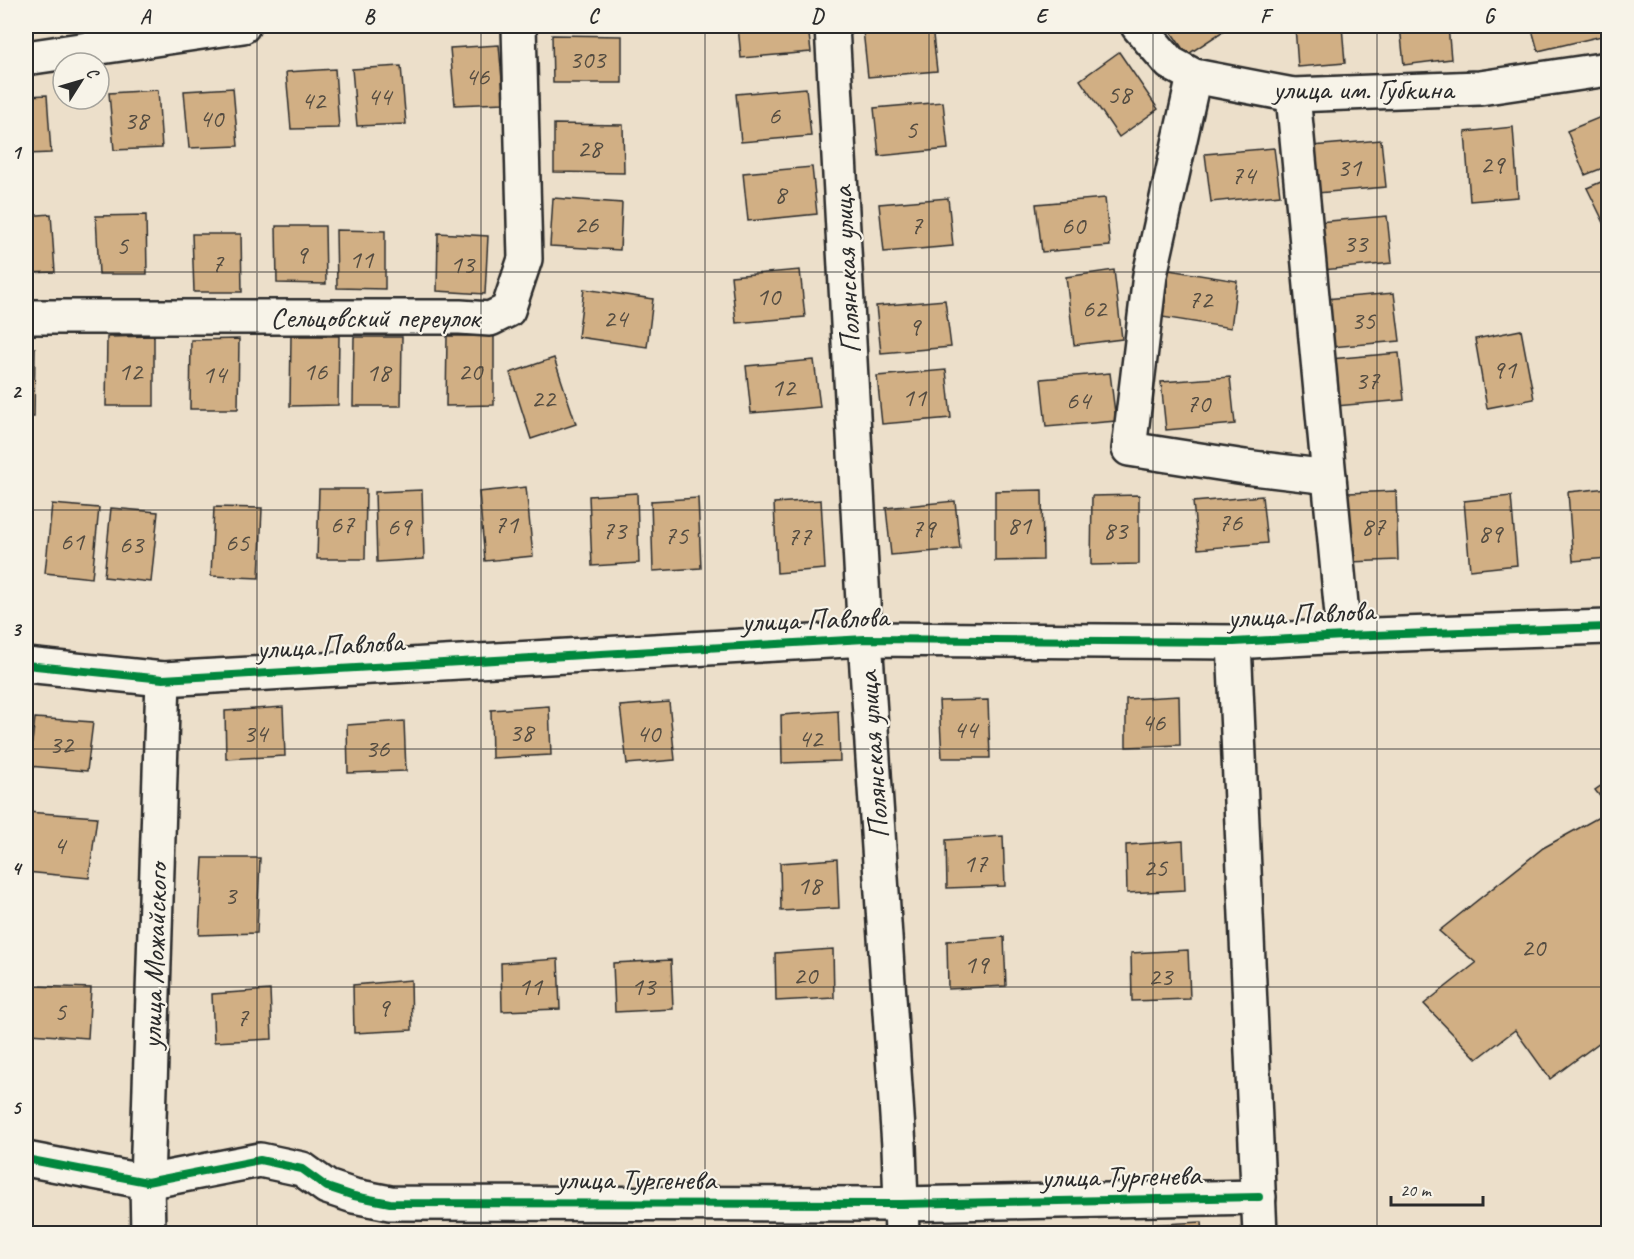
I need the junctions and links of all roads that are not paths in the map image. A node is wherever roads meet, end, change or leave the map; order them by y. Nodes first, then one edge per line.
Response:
1 (243, 26) edge
2 (519, 26) edge
3 (832, 26) edge
4 (1138, 26) edge
5 (26, 58) edge
6 (1608, 69) edge
7 (1194, 76) junction
8 (1293, 95) junction
9 (26, 317) edge
10 (1329, 477) junction
11 (1608, 627) edge
12 (1344, 636) junction
13 (865, 639) junction
14 (1234, 642) junction
15 (26, 665) edge
16 (163, 679) junction
17 (26, 1159) edge
18 (147, 1182) junction
19 (1259, 1197) junction
20 (902, 1219) edge
21 (148, 1233) edge
22 (1260, 1233) edge

1 - 5 street
2 - 9 street, Сельцовский переулок
3 - 13 street, Полянская улица
4 - 7 street, улица им. Губкина
6 - 8 street, улица им. Губкина
7 - 8 street, улица им. Губкина
7 - 10 street
8 - 10 street
10 - 12 street
11 - 12 street, улица Павлова
12 - 14 street, улица Павлова
13 - 14 street, улица Павлова
13 - 16 street, улица Павлова
13 - 20 street, Полянская улица
14 - 19 street
15 - 16 street, улица Павлова
16 - 18 street, улица Можайского
17 - 18 street, улица Тургенева
18 - 20 street, улица Тургенева
18 - 21 street, улица Можайского
19 - 20 street, улица Тургенева
19 - 22 street

